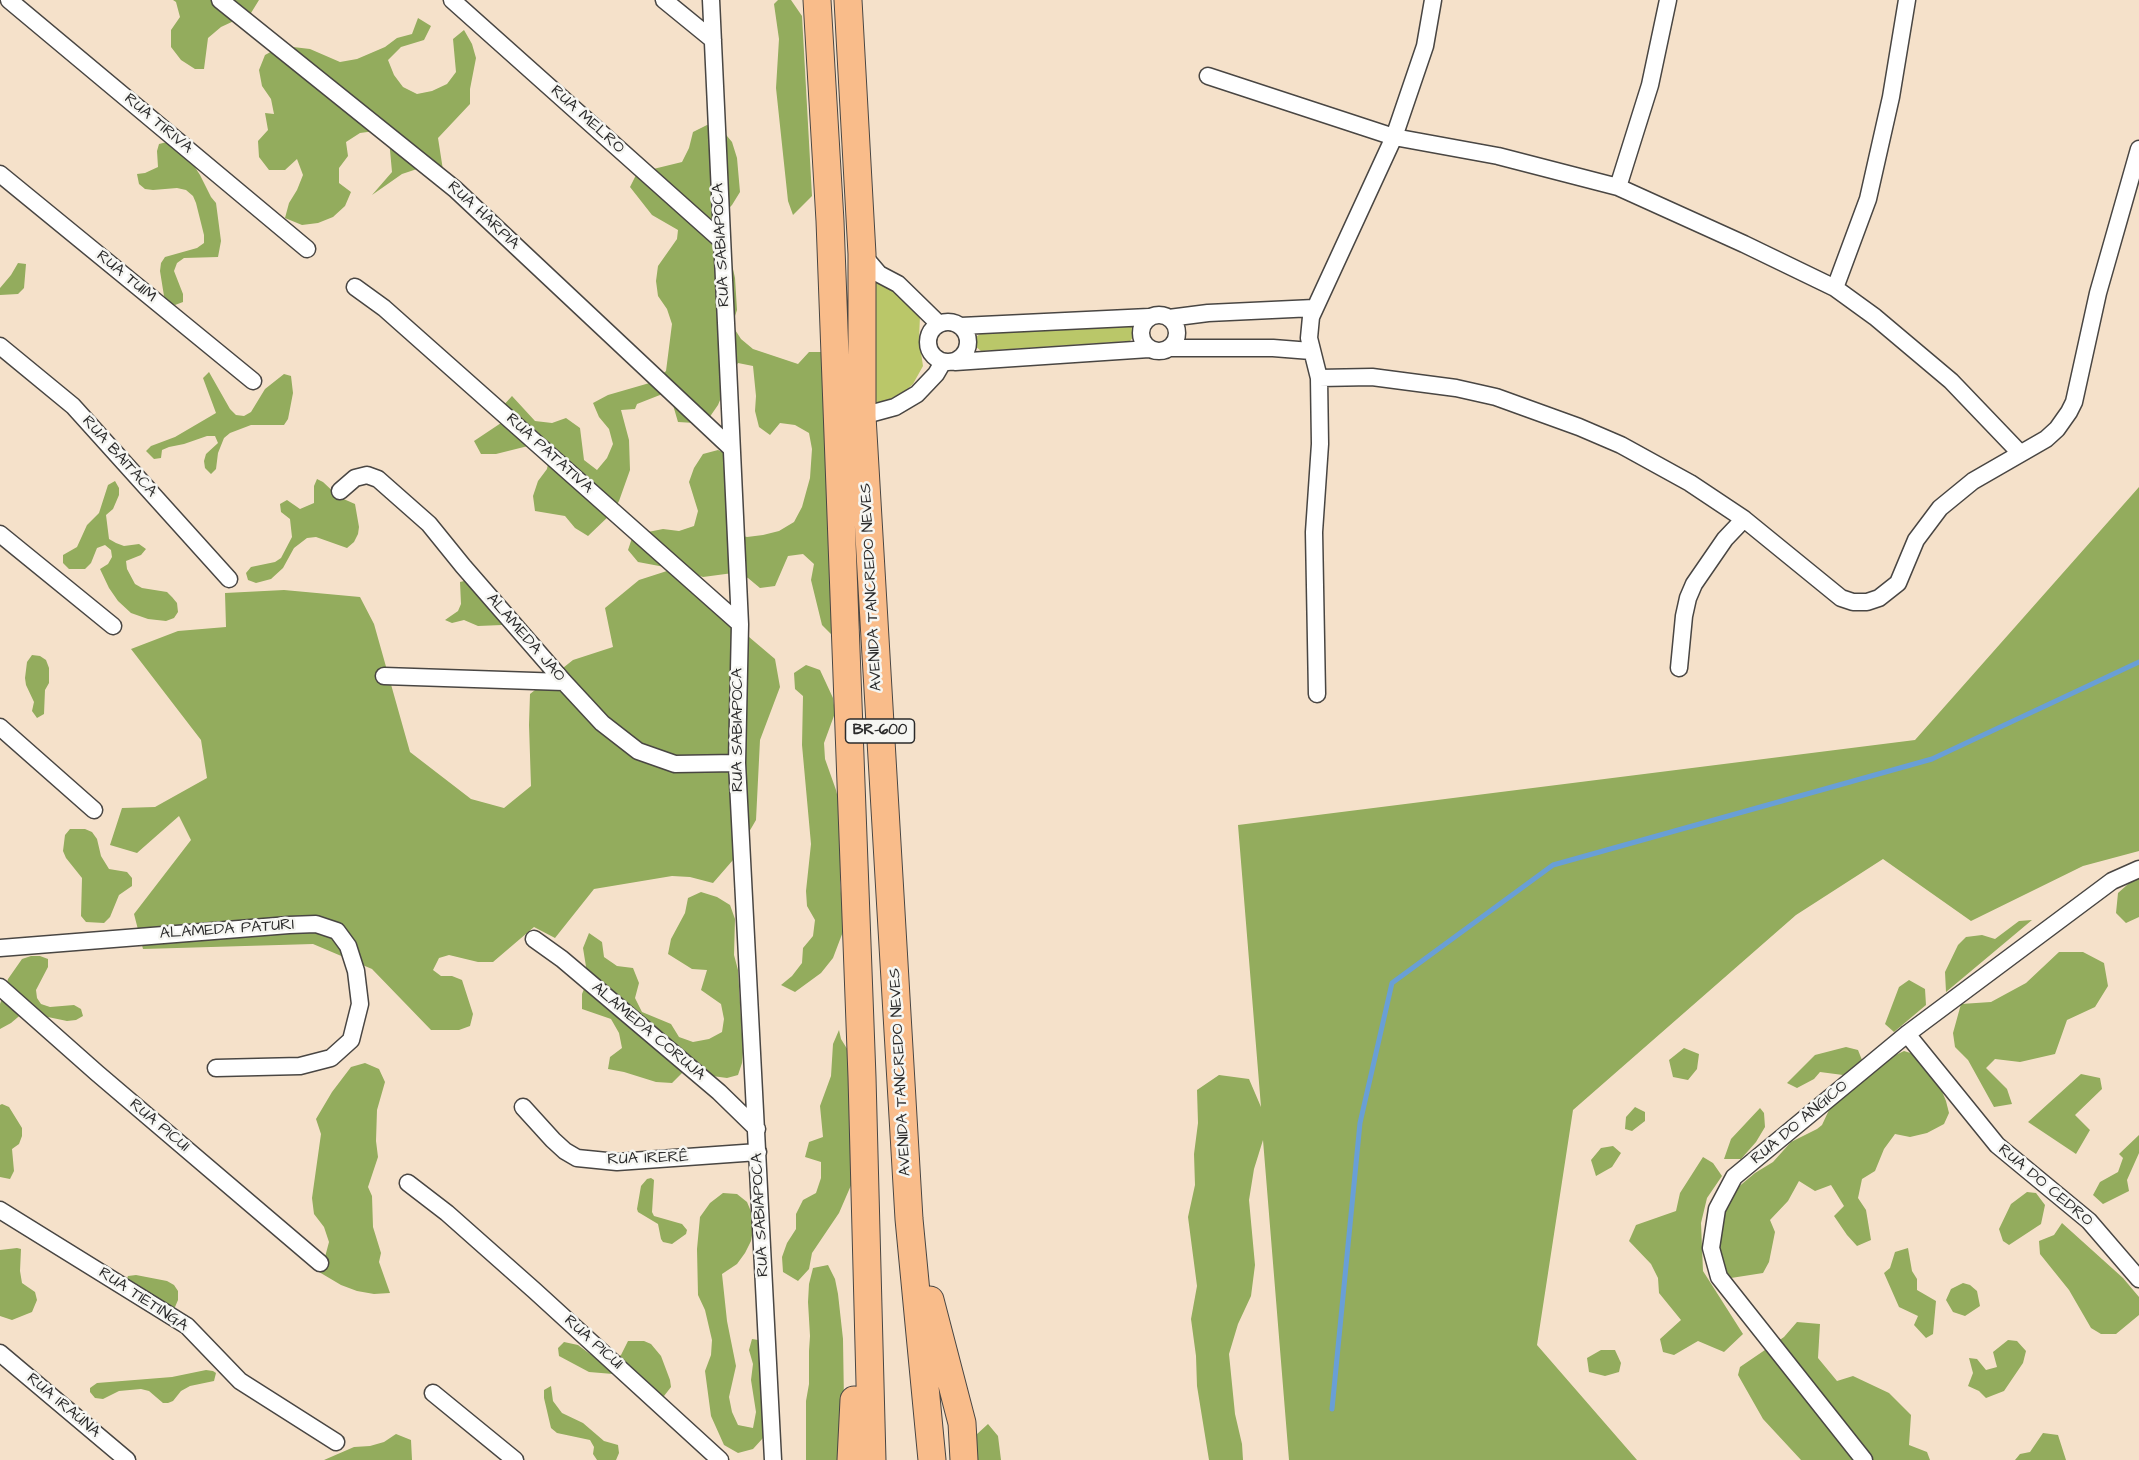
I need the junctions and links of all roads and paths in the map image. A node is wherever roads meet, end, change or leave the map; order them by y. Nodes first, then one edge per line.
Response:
1 (9, 0) edge
2 (220, 0) edge
3 (452, 0) edge
4 (664, 0) edge
5 (711, 0) edge
6 (817, 0) edge
7 (848, 0) edge
8 (1433, 0) edge
9 (1668, 0) edge
10 (1906, 0) edge
11 (713, 39) junction
12 (1208, 76) dead end
13 (1394, 137) junction
14 (2139, 149) edge
15 (0, 174) edge
16 (1618, 187) junction
17 (722, 241) junction
18 (307, 249) dead end
19 (862, 254) junction
20 (355, 287) dead end
21 (1835, 288) junction
22 (1314, 308) junction
23 (1149, 317) junction
24 (1169, 318) junction
25 (939, 324) junction
26 (961, 326) junction
27 (0, 345) edge
28 (1169, 348) junction
29 (1149, 349) junction
30 (1311, 351) junction
31 (949, 362) junction
32 (1319, 378) junction
33 (253, 381) dead end
34 (862, 416) junction
35 (732, 448) junction
36 (2020, 453) junction
37 (339, 491) dead end
38 (1744, 519) junction
39 (0, 534) edge
40 (229, 579) dead end
41 (740, 624) junction
42 (113, 626) dead end
43 (1679, 668) dead end
44 (384, 676) dead end
45 (564, 682) junction
46 (1317, 694) dead end
47 (0, 728) edge
48 (737, 763) junction
49 (94, 810) dead end
50 (2139, 869) edge
51 (534, 939) dead end
52 (0, 948) edge
53 (0, 987) edge
54 (1907, 1034) junction
55 (216, 1068) dead end
56 (524, 1107) dead end
57 (757, 1130) junction
58 (758, 1152) junction
59 (408, 1183) dead end
60 (0, 1210) edge
61 (909, 1219) junction
62 (865, 1225) junction
63 (320, 1263) dead end
64 (2139, 1280) edge
65 (0, 1353) edge
66 (433, 1393) dead end
67 (336, 1442) dead end
68 (127, 1460) edge
69 (515, 1460) edge
70 (720, 1460) edge
71 (773, 1460) edge
72 (851, 1460) edge
73 (872, 1460) edge
74 (932, 1460) edge
75 (964, 1460) edge
76 (1864, 1460) edge

1 - 18 street, RUA TIRIVA
2 - 35 street, RUA HARPIA
3 - 17 street, RUA MELRO
4 - 11 street
5 - 11 street, RUA SABIAPOCA
6 - 62 main road, AVENIDA TANCREDO NEVES / BR-600
7 - 19 main road, AVENIDA TANCREDO NEVES / BR-600
8 - 13 street
9 - 16 street
10 - 21 street
11 - 17 street, RUA SABIAPOCA
12 - 13 street
13 - 16 street
13 - 22 street
14 - 36 street
15 - 33 street, RUA TUIM
16 - 21 street
17 - 35 street, RUA SABIAPOCA
19 - 25 street
19 - 34 main road, AVENIDA TANCREDO NEVES / BR-600
20 - 41 street, RUA PATATIVA
21 - 36 street
22 - 24 street
22 - 30 street
23 - 24 street
23 - 26 street
23 - 29 street
24 - 28 street
25 - 26 street
25 - 31 street
26 - 31 street
27 - 40 street, RUA BAITACA
28 - 29 street
28 - 30 street
29 - 31 street
30 - 32 street
31 - 34 street
32 - 38 street
32 - 46 street
34 - 61 main road, AVENIDA TANCREDO NEVES / BR-600
35 - 41 street, RUA SABIAPOCA
36 - 38 street
37 - 45 street, ALAMEDA JAO
38 - 43 street
39 - 42 street
41 - 48 street, RUA SABIAPOCA
44 - 45 street
45 - 48 street, ALAMEDA JAO
47 - 49 street
48 - 57 street, RUA SABIAPOCA
50 - 54 street, RUA DO ANGICO
51 - 57 street, ALAMEDA CORUJA
52 - 55 street, ALAMEDA PATURI
53 - 63 street, RUA PICUI
54 - 64 street, RUA DO CEDRO
54 - 76 street, RUA DO ANGICO
56 - 58 street, RUA IRERÊ
57 - 58 street, RUA SABIAPOCA
58 - 71 street, RUA SABIAPOCA
59 - 70 street, RUA PICUI
60 - 67 street, RUA TIETINGA
61 - 74 main road, AVENIDA TANCREDO NEVES / BR-600
61 - 75 main road
62 - 72 main road
62 - 73 main road, AVENIDA TANCREDO NEVES / BR-600
65 - 68 street, RUA IRAÚNA
66 - 69 street

